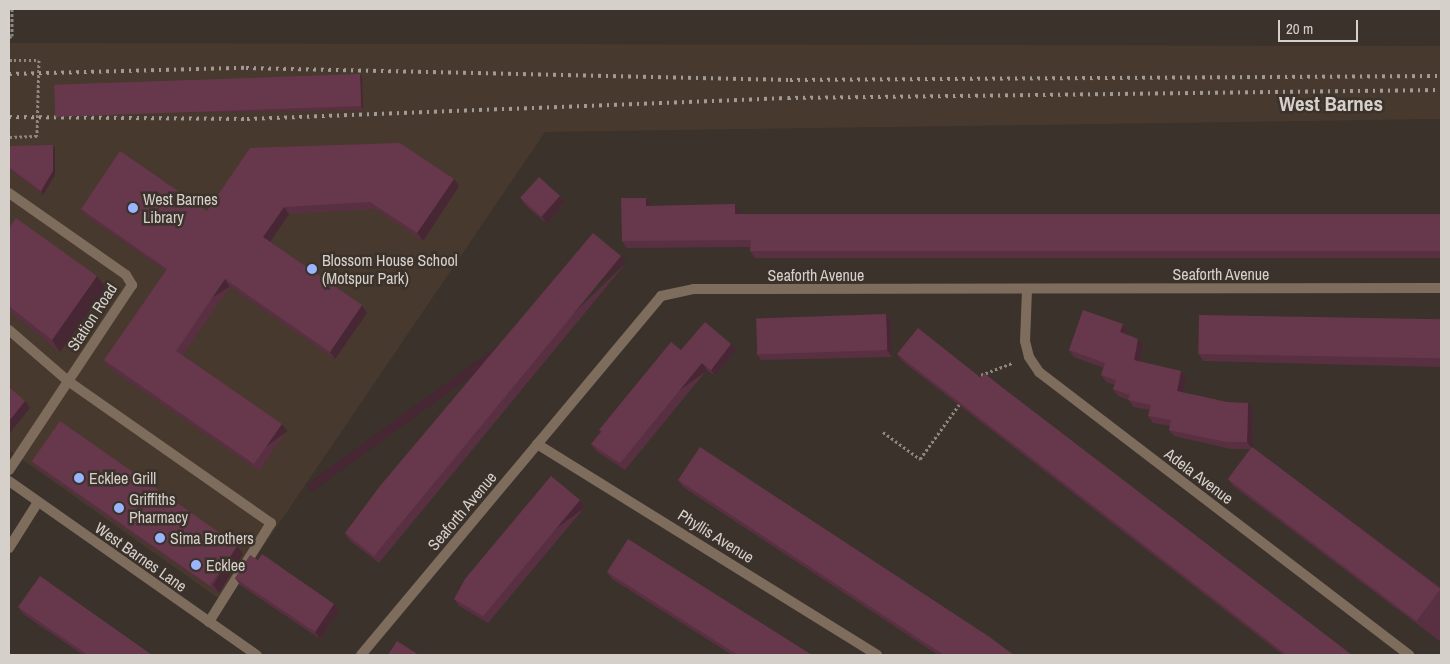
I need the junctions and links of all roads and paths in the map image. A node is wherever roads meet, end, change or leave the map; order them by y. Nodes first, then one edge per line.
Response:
1 (12, 9) edge
2 (9, 37) edge
3 (9, 60) edge
4 (9, 137) edge
5 (9, 193) edge
6 (1441, 288) edge
7 (1027, 290) junction
8 (9, 330) edge
9 (1030, 358) junction
10 (68, 381) junction
11 (975, 382) edge
12 (964, 398) edge
13 (882, 432) dead end
14 (538, 444) junction
15 (9, 470) edge
16 (9, 481) edge
17 (38, 502) junction
18 (9, 548) edge
19 (209, 622) junction
20 (257, 655) edge
21 (361, 655) edge
22 (877, 655) edge
23 (1409, 655) edge

1 - 2 path
3 - 4 path
5 - 10 street, Station Road
6 - 7 street, Seaforth Avenue
7 - 9 street
7 - 14 street, Seaforth Avenue
8 - 10 street
9 - 11 path
9 - 23 street, Adela Avenue
10 - 15 street, Station Road
10 - 19 street
12 - 13 path
14 - 21 street, Seaforth Avenue
14 - 22 street, Phyllis Avenue
16 - 17 street, West Barnes Lane
17 - 18 street
17 - 19 street, West Barnes Lane
19 - 20 street, West Barnes Lane

